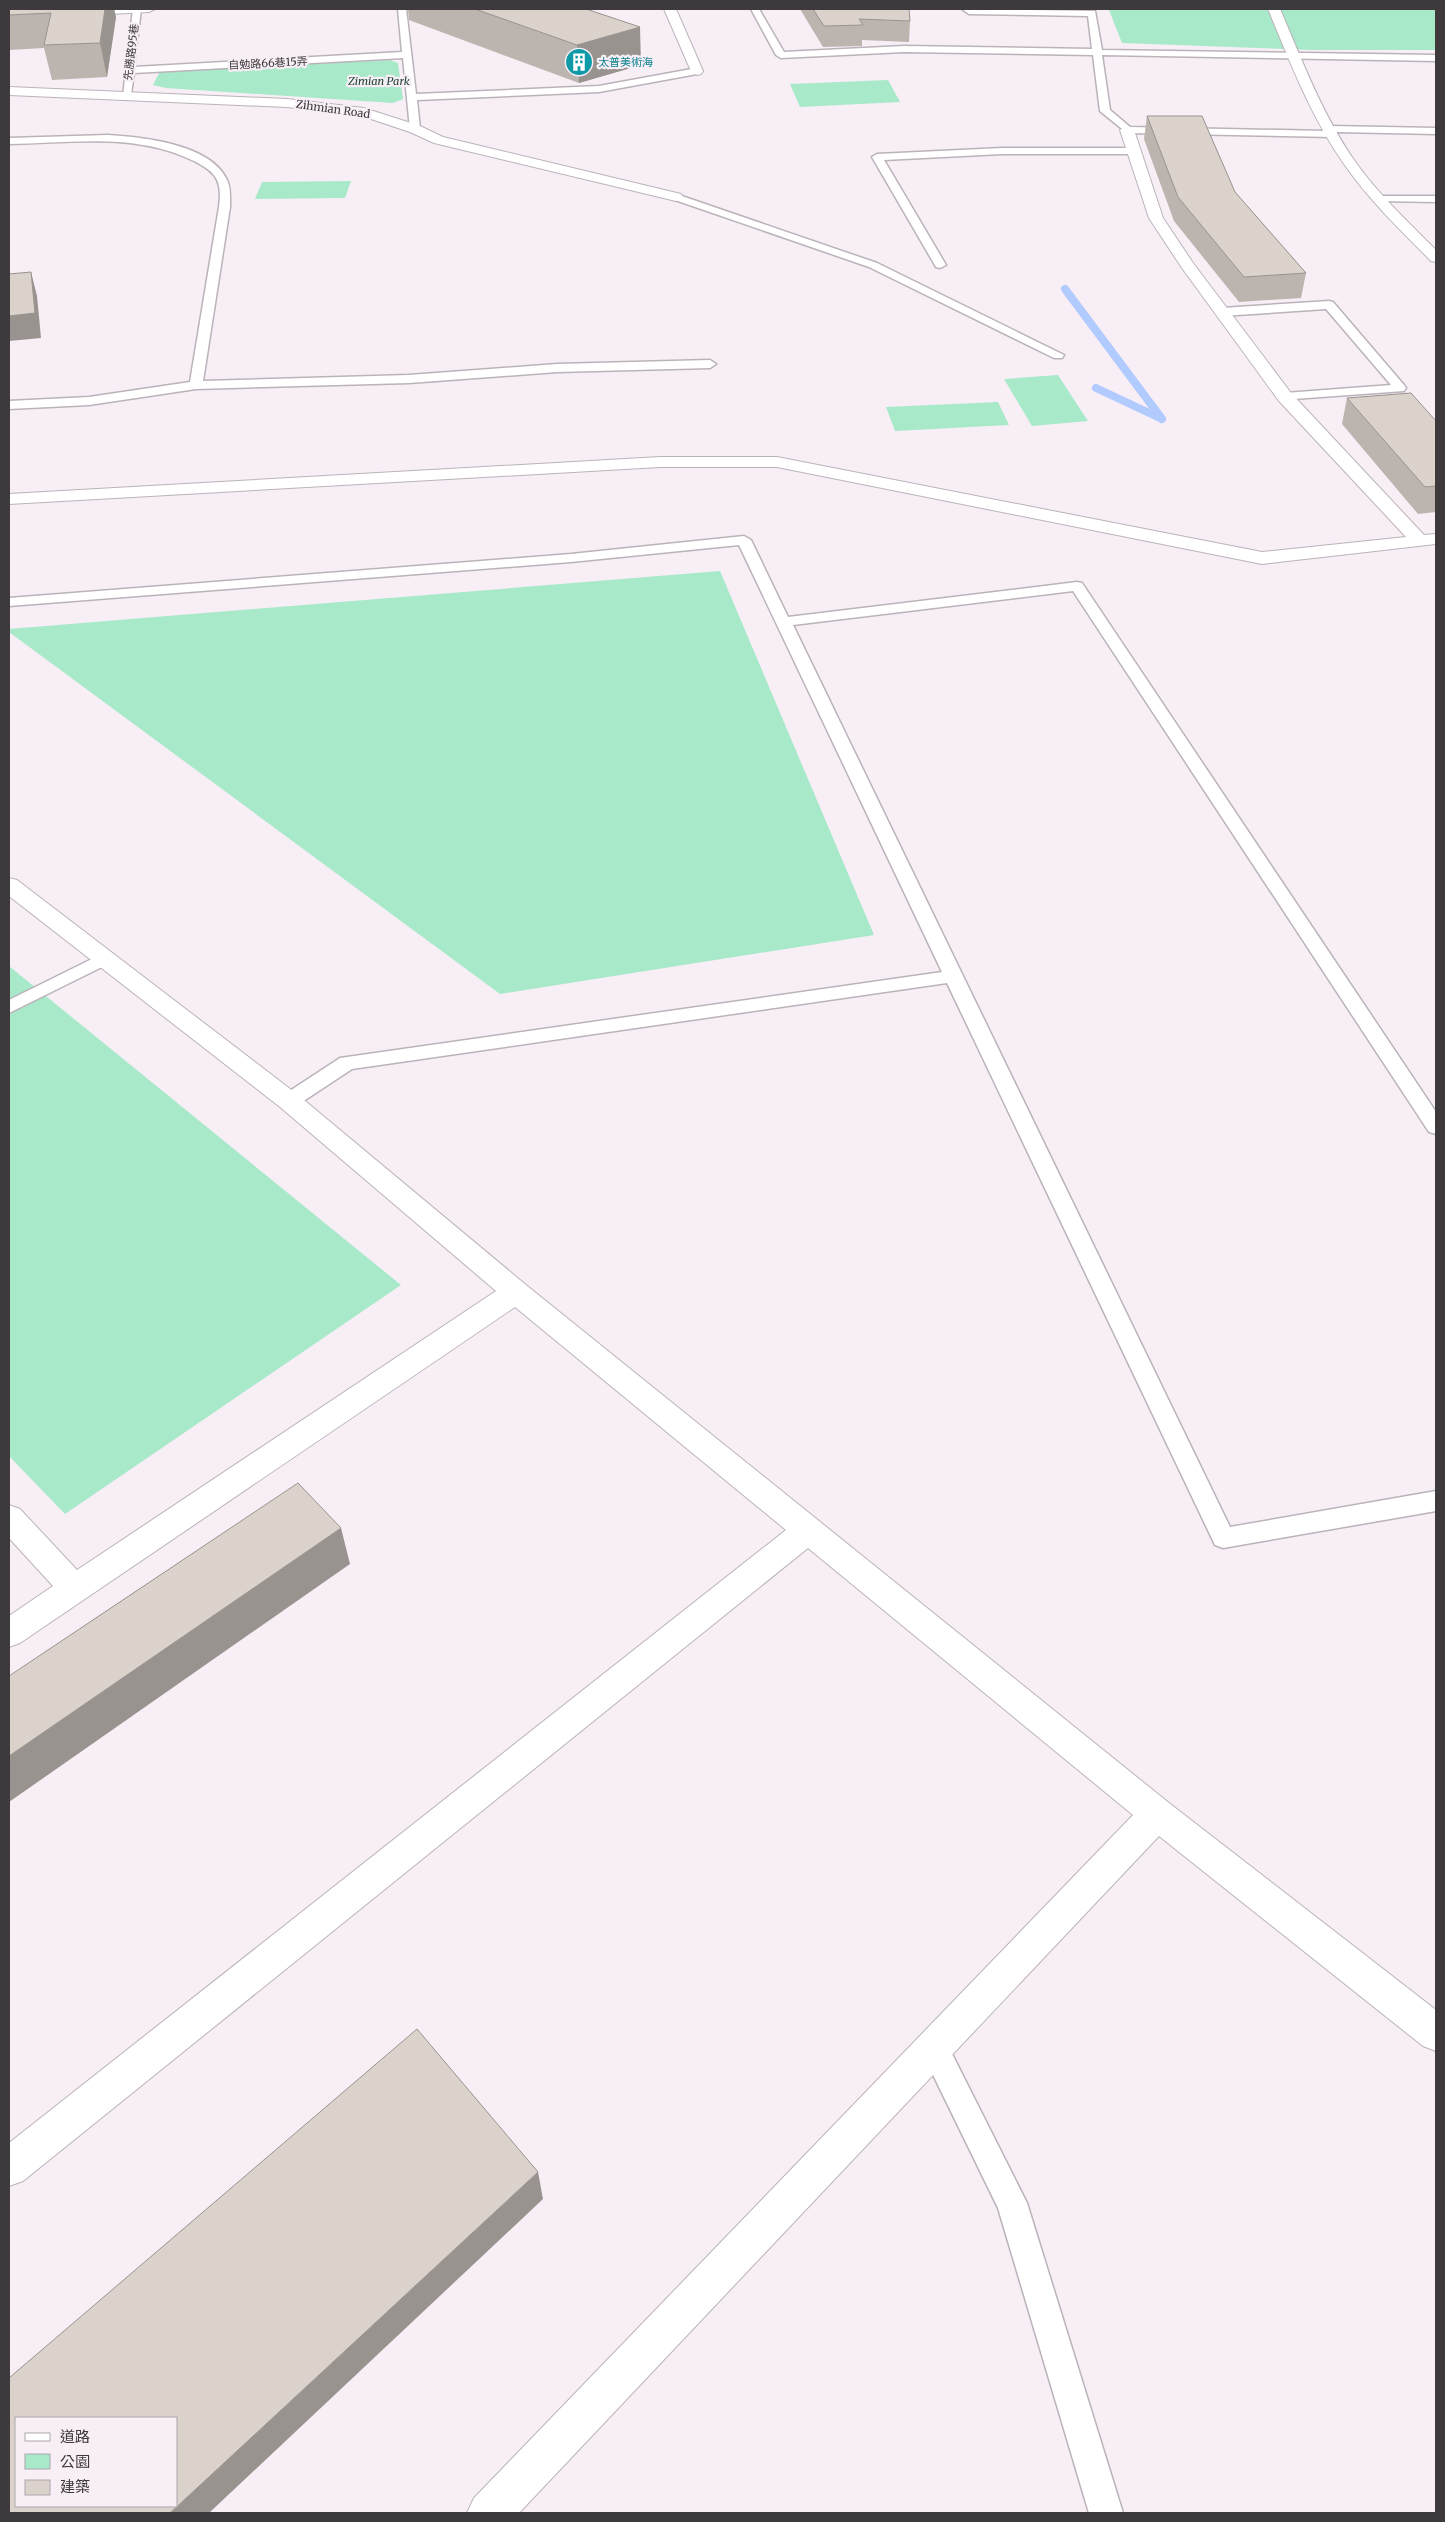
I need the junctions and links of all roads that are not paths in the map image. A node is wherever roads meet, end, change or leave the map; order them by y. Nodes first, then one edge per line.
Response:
1 (137, 9) edge
2 (149, 9) edge
3 (402, 9) edge
4 (670, 9) edge
5 (755, 9) edge
6 (966, 9) edge
7 (1274, 9) edge
8 (9, 16) edge
9 (1096, 53) junction
10 (407, 55) junction
11 (1294, 57) junction
12 (1436, 58) edge
13 (129, 70) junction
14 (697, 71) joint
15 (9, 91) edge
16 (126, 94) junction
17 (411, 97) junction
18 (415, 129) junction
19 (1127, 130) junction
20 (1436, 130) edge
21 (1331, 132) junction
22 (9, 141) edge
23 (1133, 151) junction
24 (676, 197) joint
25 (1380, 199) junction
26 (1436, 199) edge
27 (1436, 258) edge
28 (940, 265) dead end
29 (1222, 312) junction
30 (1058, 355) dead end
31 (710, 364) dead end
32 (196, 385) junction
33 (1285, 397) junction
34 (9, 406) edge
35 (9, 499) edge
36 (1428, 540) edge
37 (9, 602) edge
38 (784, 622) junction
39 (9, 885) edge
40 (106, 958) junction
41 (953, 976) junction
42 (9, 1007) edge
43 (290, 1101) junction
44 (1436, 1127) edge
45 (516, 1292) junction
46 (1436, 1501) edge
47 (9, 1518) edge
48 (809, 1529) junction
49 (75, 1589) junction
50 (9, 1633) edge
51 (1157, 1814) junction
52 (1436, 2033) edge
53 (934, 2048) junction
54 (9, 2166) edge
55 (489, 2513) edge
56 (1106, 2513) edge

1 - 2 street
1 - 8 street
1 - 13 lane, 先勝路95巷
3 - 10 lane
4 - 14 street
5 - 9 lane
6 - 9 lane
7 - 11 street
9 - 11 lane
9 - 19 lane
10 - 13 lane, 自勉路66巷15弄
10 - 17 lane
11 - 12 lane
11 - 21 street
13 - 16 lane, 先勝路95巷
14 - 17 lane
15 - 16 street, Zihmian Road
16 - 18 street, Zihmian Road
17 - 18 lane
18 - 24 street, Zihmian Road
19 - 21 lane
19 - 23 street
20 - 21 lane
21 - 25 street
22 - 32 lane
23 - 28 lane
23 - 29 street
24 - 30 lane
25 - 26 lane
25 - 27 street
29 - 33 street
29 - 33 lane
31 - 32 lane
32 - 34 lane
33 - 36 street
35 - 36 street
37 - 38 lane
38 - 41 lane
38 - 44 lane
39 - 40 street
40 - 42 lane
40 - 43 street
41 - 43 lane
41 - 46 lane
43 - 45 street
45 - 48 street
45 - 49 street
47 - 49 street
48 - 51 street
48 - 54 street
49 - 50 street
51 - 52 street
51 - 53 street
53 - 55 street
53 - 56 lane

